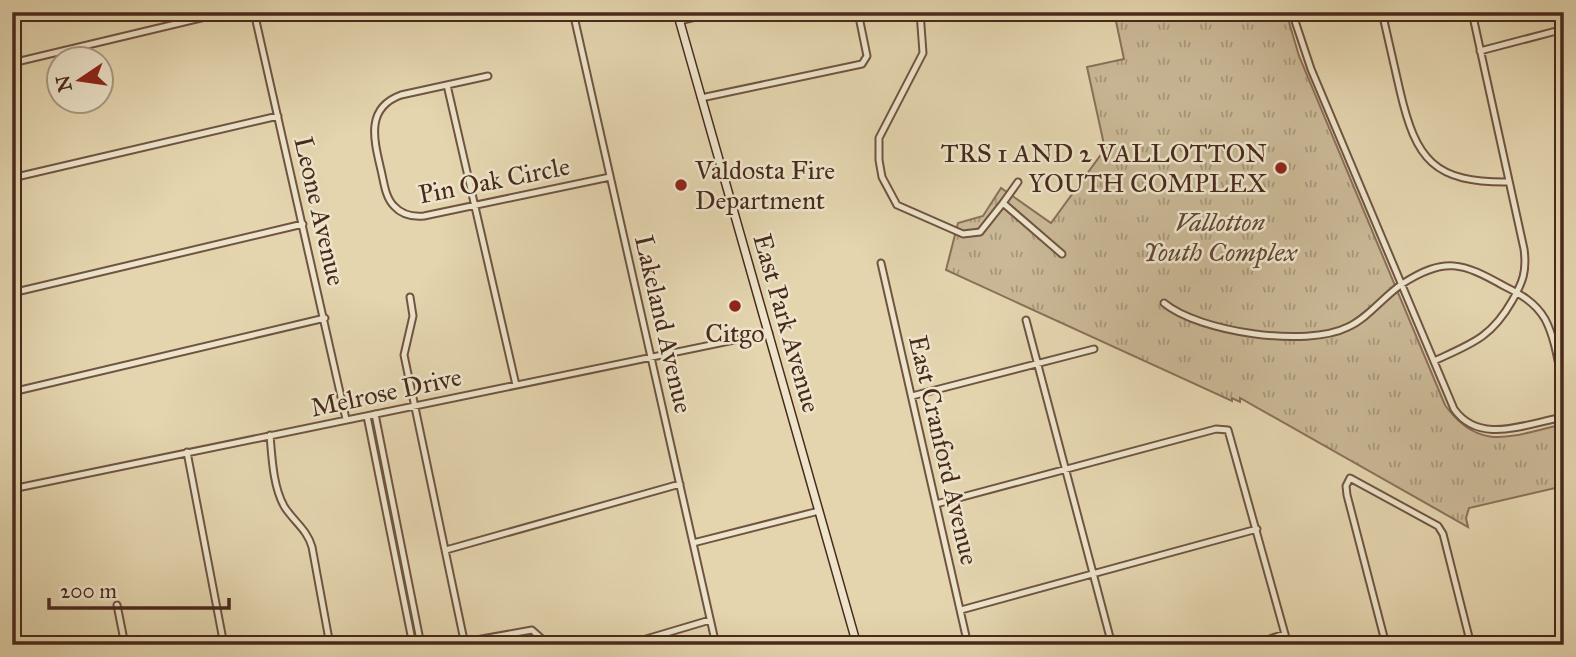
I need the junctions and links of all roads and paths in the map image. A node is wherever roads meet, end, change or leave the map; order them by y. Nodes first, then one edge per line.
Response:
1 (226, 12) edge
2 (254, 12) edge
3 (573, 12) edge
4 (718, 12) edge
5 (859, 12) edge
6 (920, 12) edge
7 (1292, 12) edge
8 (1382, 12) edge
9 (1472, 12) edge
10 (1561, 12) edge
11 (678, 16) edge
12 (1564, 23) edge
13 (1564, 29) edge
14 (1480, 51) junction
15 (12, 63) edge
16 (488, 76) dead end
17 (447, 85) junction
18 (701, 97) junction
19 (278, 116) junction
20 (610, 177) junction
21 (12, 178) edge
22 (1018, 182) dead end
23 (1508, 182) junction
24 (1003, 203) junction
25 (475, 207) junction
26 (303, 224) junction
27 (1062, 254) dead end
28 (881, 263) dead end
29 (1401, 285) junction
30 (1517, 292) junction
31 (12, 293) edge
32 (410, 297) dead end
33 (1164, 303) dead end
34 (325, 318) junction
35 (1026, 320) dead end
36 (769, 333) junction
37 (1094, 349) dead end
38 (651, 358) junction
39 (1434, 360) junction
40 (1037, 364) junction
41 (516, 385) junction
42 (1564, 391) edge
43 (12, 392) edge
44 (912, 396) junction
45 (414, 406) junction
46 (375, 414) junction
47 (367, 416) junction
48 (1564, 417) edge
49 (346, 419) junction
50 (270, 435) junction
51 (187, 452) junction
52 (384, 456) junction
53 (375, 458) junction
54 (1065, 469) junction
55 (680, 484) junction
56 (12, 489) edge
57 (391, 491) junction
58 (382, 493) junction
59 (936, 504) junction
60 (819, 511) junction
61 (398, 525) junction
62 (389, 527) junction
63 (1257, 529) junction
64 (693, 543) junction
65 (446, 550) junction
66 (405, 560) junction
67 (396, 562) junction
68 (1093, 574) junction
69 (411, 594) junction
70 (403, 596) junction
71 (117, 605) dead end
72 (961, 610) junction
73 (710, 620) junction
74 (1285, 634) junction
75 (465, 644) edge
76 (125, 645) edge
77 (224, 645) edge
78 (330, 645) edge
79 (413, 645) edge
80 (421, 645) edge
81 (544, 645) edge
82 (626, 645) edge
83 (716, 645) edge
84 (856, 645) edge
85 (968, 645) edge
86 (1112, 645) edge
87 (1251, 645) edge
88 (1288, 645) edge
89 (1386, 645) edge
90 (1471, 645) edge

1 - 15 street
2 - 19 street, Leone Avenue
3 - 20 street, Lakeland Avenue
4 - 11 street
5 - 18 street
6 - 24 street
7 - 29 street
8 - 23 street
9 - 14 street
10 - 12 street
11 - 18 main road, East Park Avenue
13 - 14 street
14 - 23 street
16 - 17 street
17 - 25 street
17 - 25 street, Pin Oak Circle
18 - 36 main road, East Park Avenue
19 - 21 street
19 - 26 street, Leone Avenue
20 - 25 street, Pin Oak Circle
20 - 38 street, Lakeland Avenue
22 - 24 street
23 - 30 street
24 - 27 street
25 - 41 street
26 - 31 street
26 - 34 street, Leone Avenue
28 - 44 street, East Cranford Avenue
29 - 30 street
29 - 33 street
29 - 39 street
30 - 39 street
30 - 42 street
32 - 45 street
34 - 43 street
34 - 49 street, Leone Avenue
35 - 40 street
36 - 38 street, Melrose Drive
36 - 60 main road, East Park Avenue
37 - 40 street
38 - 41 street, Melrose Drive
38 - 55 street, Lakeland Avenue
39 - 48 street
40 - 44 street
40 - 54 street
41 - 45 street, Melrose Drive
44 - 59 street, East Cranford Avenue
45 - 46 street, Melrose Drive
45 - 65 street
46 - 47 street, Melrose Drive
46 - 52 street
47 - 49 street, Melrose Drive
47 - 53 street
49 - 50 street, Melrose Drive
50 - 51 street, Melrose Drive
50 - 78 street
51 - 56 street, Melrose Drive
51 - 77 street
52 - 53 street
52 - 57 street
53 - 58 street
54 - 59 street
54 - 63 street
54 - 68 street
55 - 64 street, Lakeland Avenue
55 - 65 street
57 - 58 street
57 - 61 street
58 - 62 street
59 - 72 street, East Cranford Avenue
60 - 64 street
60 - 84 main road, East Park Avenue
61 - 62 street
61 - 66 street
62 - 67 street
63 - 68 street
63 - 74 street
64 - 73 street, Lakeland Avenue
65 - 75 street
66 - 67 street
66 - 69 street
67 - 70 street
68 - 72 street
68 - 86 street
69 - 70 street
69 - 80 street
70 - 79 street
71 - 76 street
72 - 85 street, East Cranford Avenue
73 - 82 street
73 - 83 street, Lakeland Avenue
74 - 87 street
74 - 88 street
75 - 81 street
89 - 90 street

